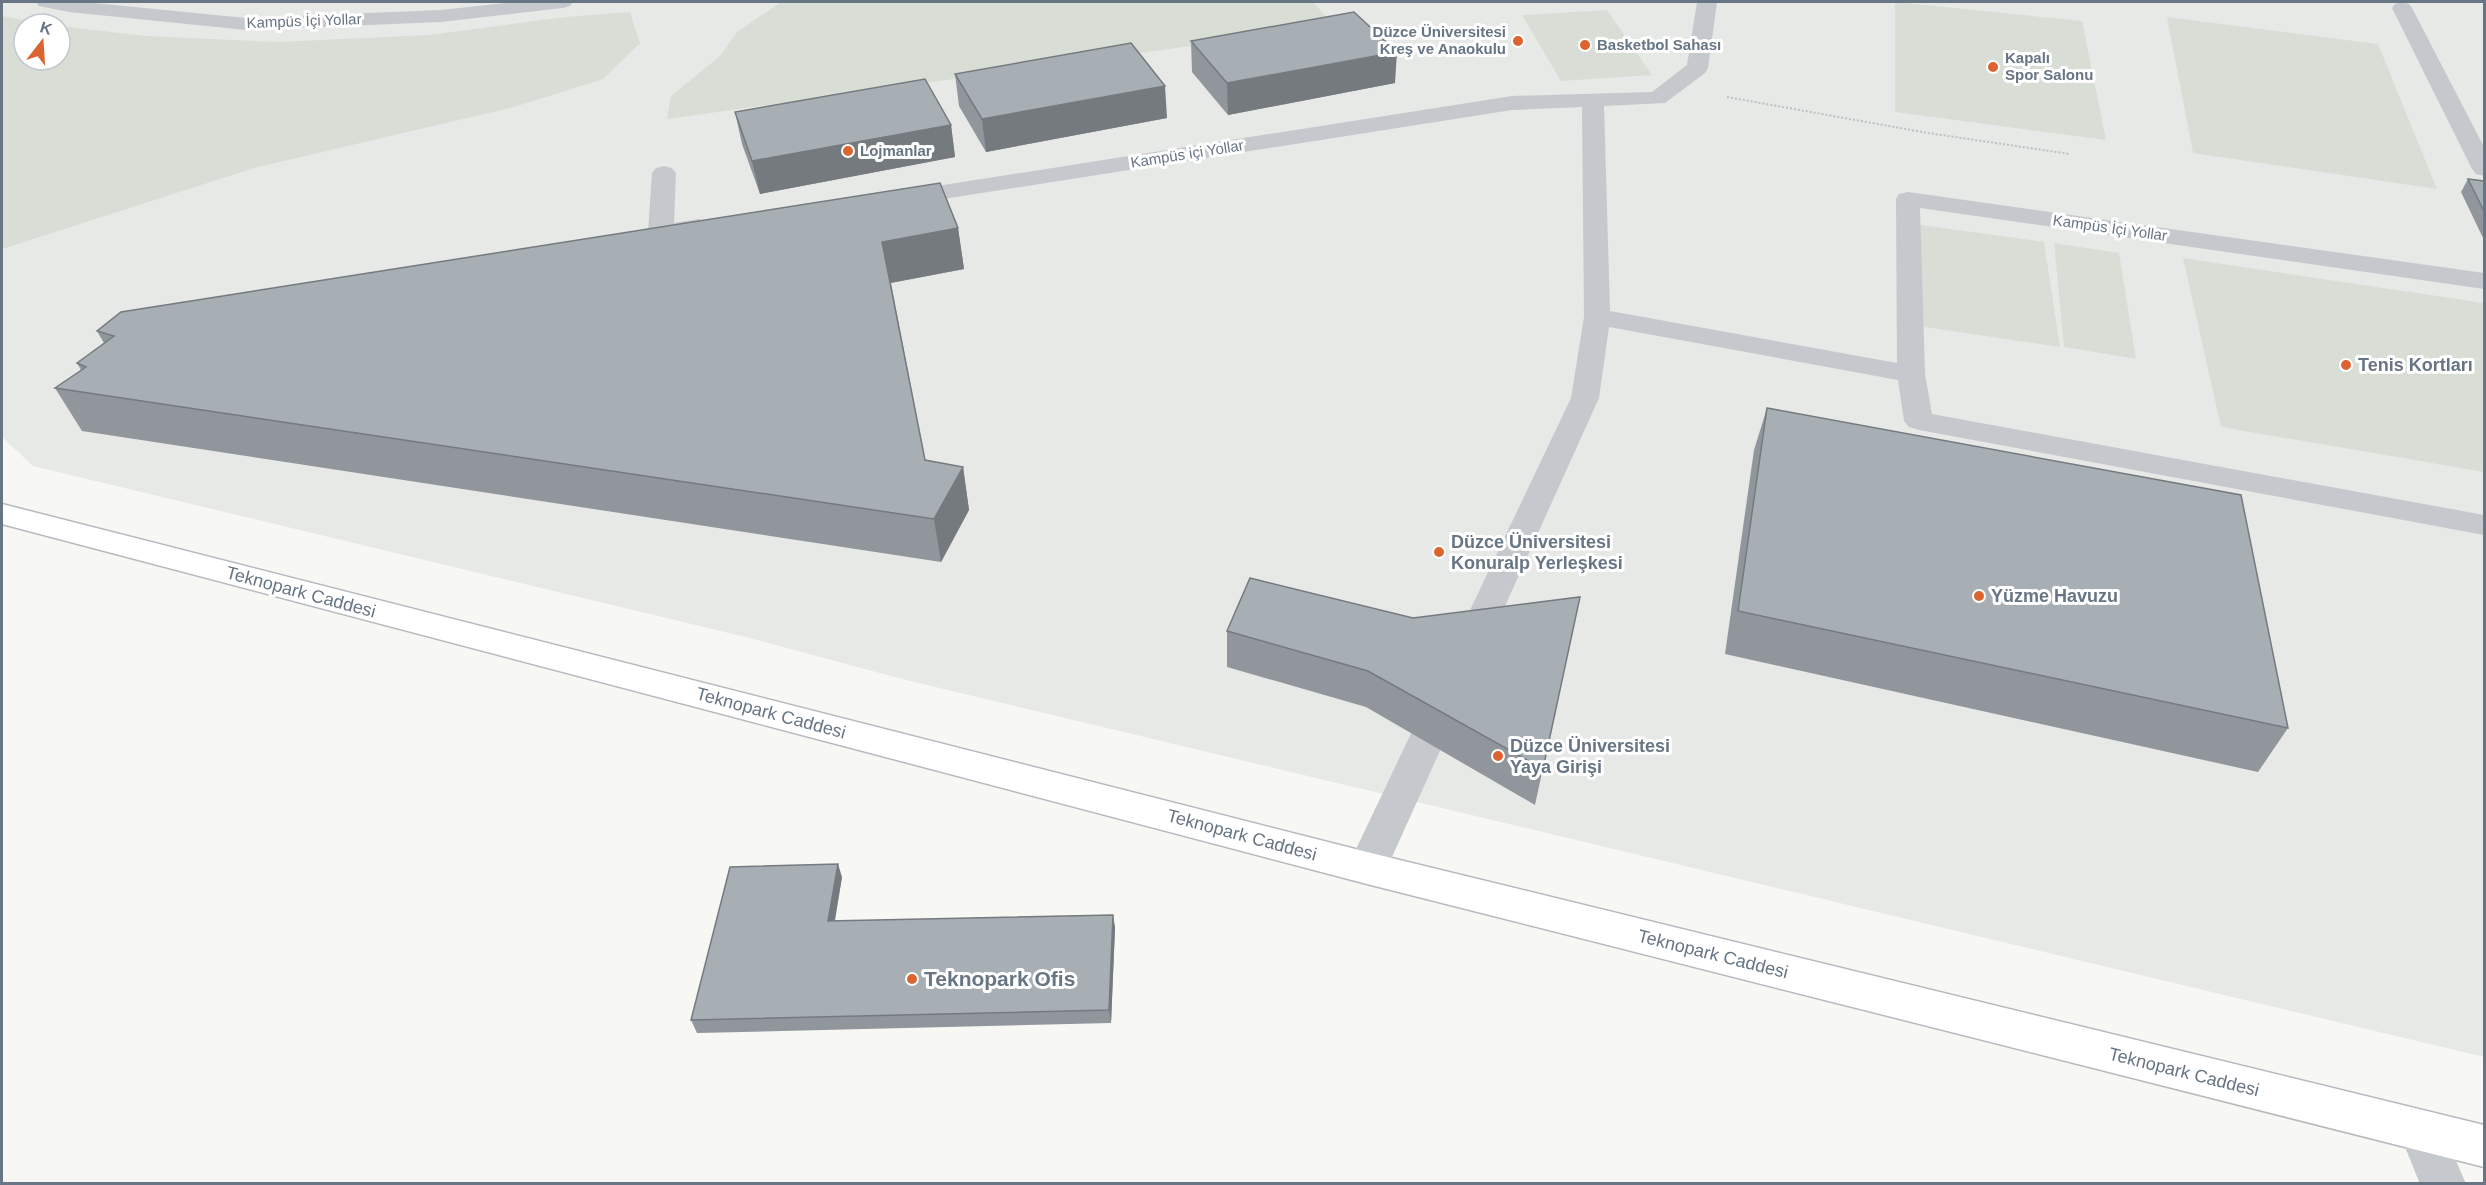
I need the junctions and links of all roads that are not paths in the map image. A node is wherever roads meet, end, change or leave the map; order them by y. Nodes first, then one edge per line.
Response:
1 (46, 2) edge
2 (563, 2) edge
3 (1707, 2) edge
4 (2402, 8) dead end
5 (1593, 100) junction
6 (2484, 170) edge
7 (664, 173) dead end
8 (882, 202) edge
9 (720, 224) edge
10 (2484, 281) edge
11 (1597, 317) junction
12 (1911, 374) junction
13 (2, 514) edge
14 (2484, 525) edge
15 (1367, 868) junction
16 (2421, 1132) junction
17 (2484, 1146) edge
18 (2443, 1184) edge

1 - 2 street, Kampüs İçi Yollar
3 - 5 street, Kampüs içi Yollar
4 - 6 street
5 - 8 street, Kampüs içi Yollar
5 - 11 street
7 - 9 street
10 - 12 street, Kampüs İçi Yollar
11 - 12 street
11 - 15 street
12 - 14 street, Kampüs İçi Yollar
13 - 15 main road, Teknopark Caddesi
15 - 16 main road, Teknopark Caddesi
16 - 17 main road, Teknopark Caddesi
16 - 18 street

